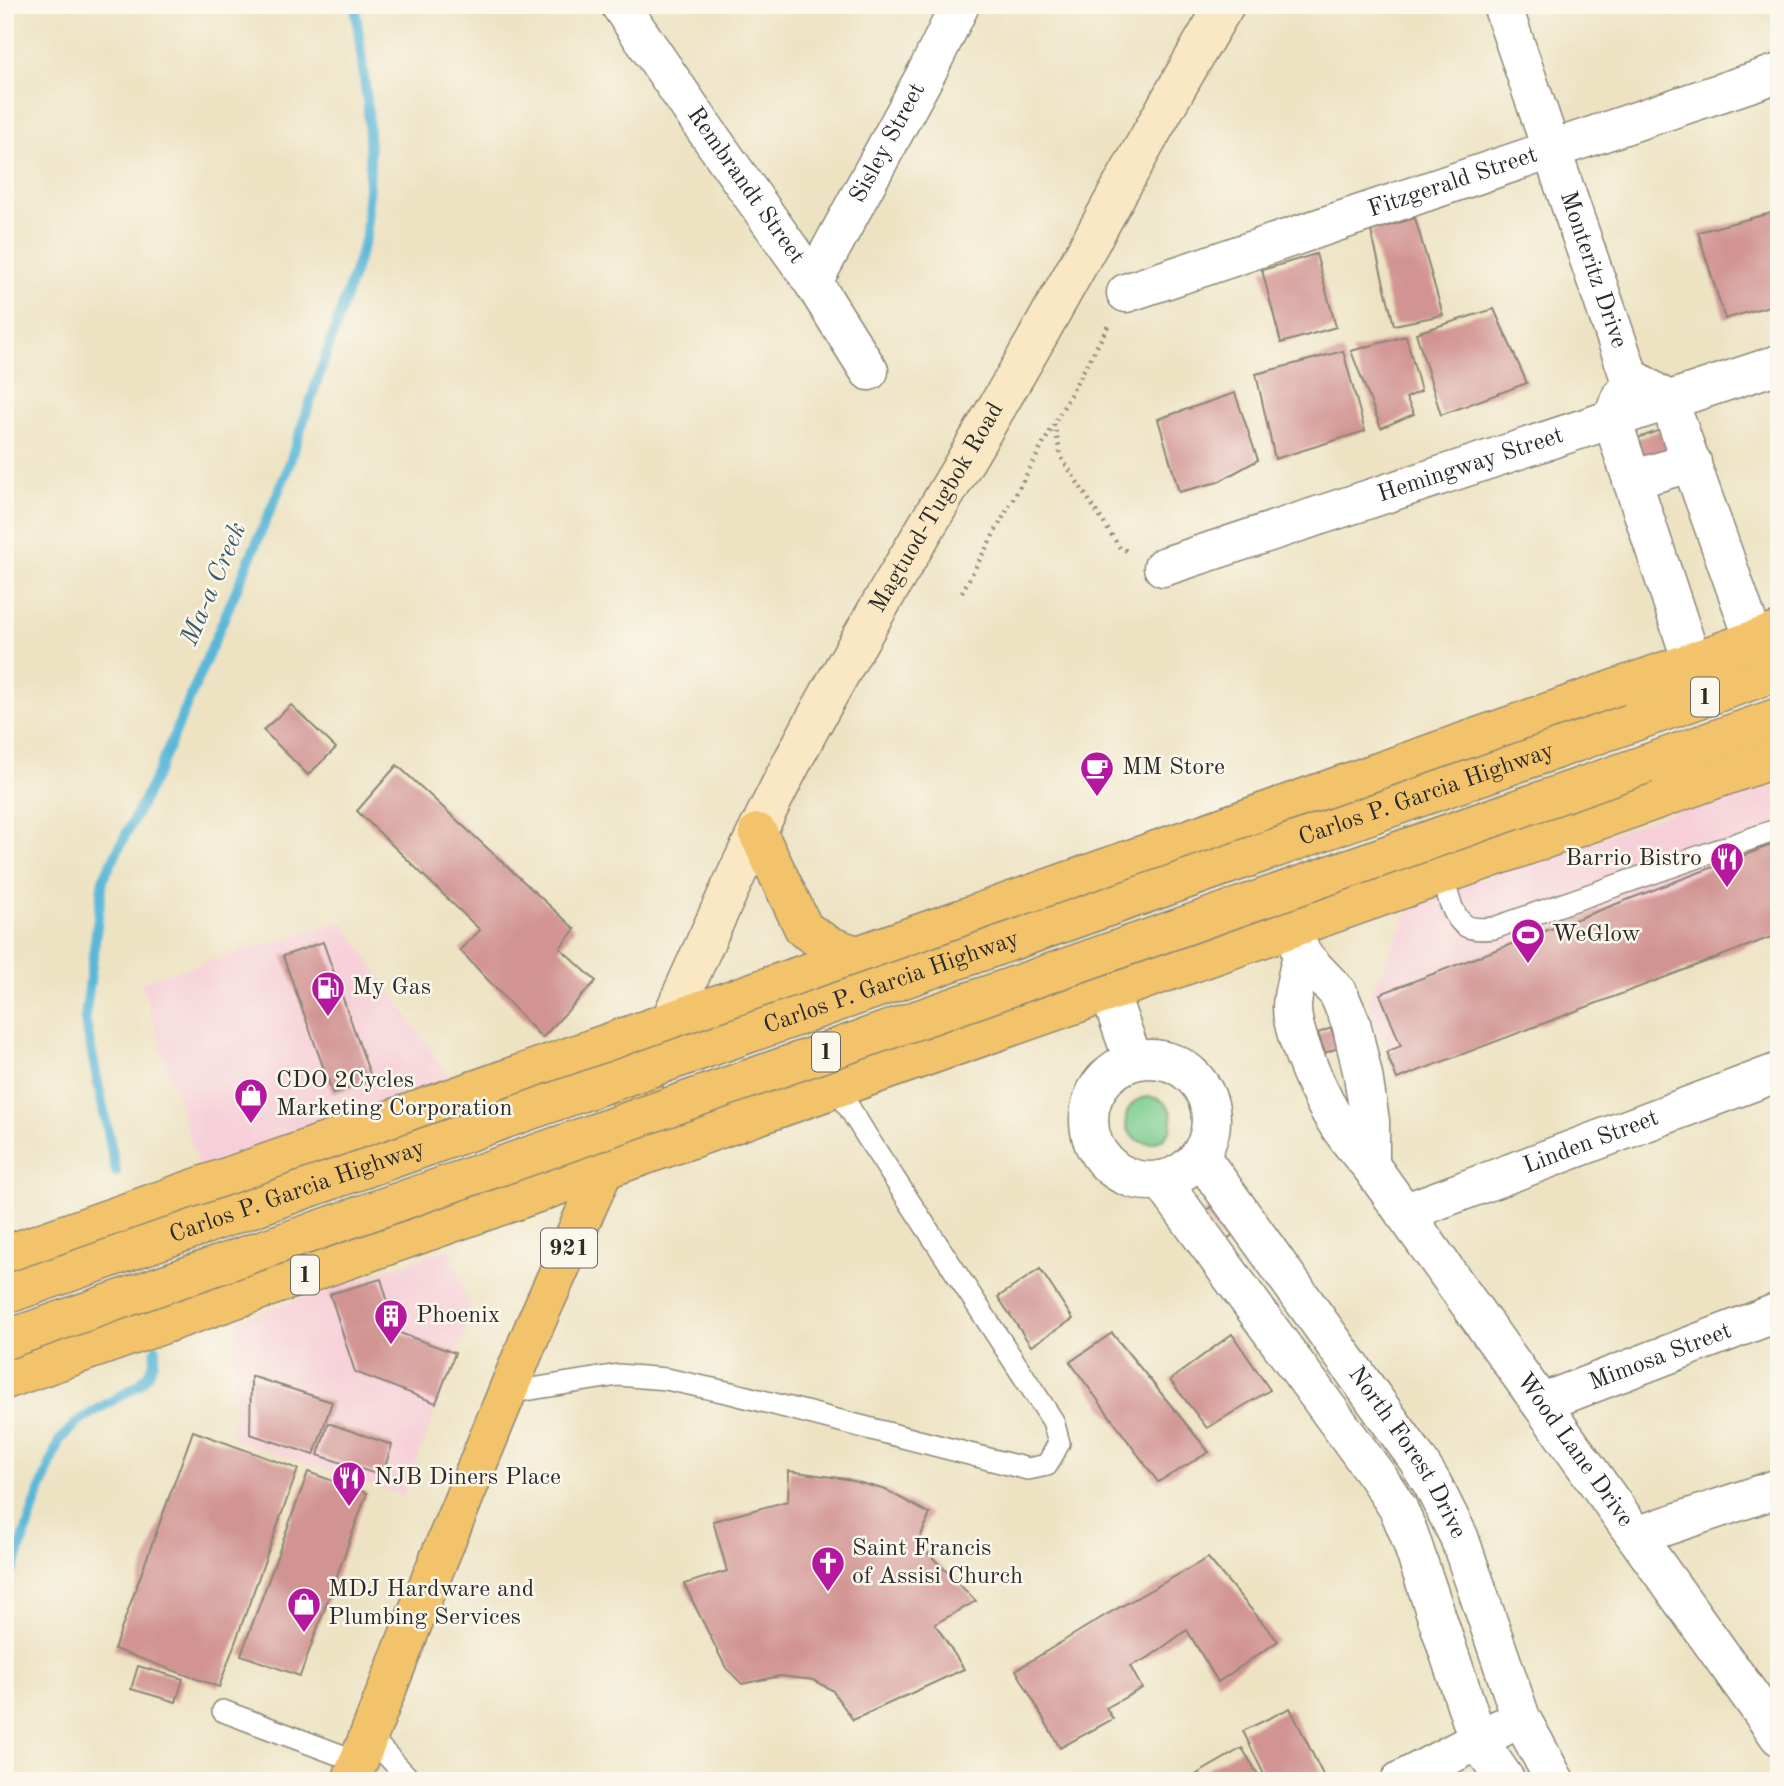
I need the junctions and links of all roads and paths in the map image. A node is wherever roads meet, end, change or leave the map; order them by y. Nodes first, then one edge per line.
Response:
1 (620, 5) edge
2 (960, 5) edge
3 (1225, 5) edge
4 (1502, 5) edge
5 (1779, 73) edge
6 (1551, 150) junction
7 (813, 282) junction
8 (1126, 293) joint
9 (1779, 364) edge
10 (869, 371) dead end
11 (1629, 376) junction
12 (1669, 401) junction
13 (1612, 419) junction
14 (1054, 424) junction
15 (1692, 462) junction
16 (1632, 480) junction
17 (1164, 567) joint
18 (962, 592) dead end
19 (1766, 636) edge
20 (1692, 662) junction
21 (1779, 671) edge
22 (1779, 717) edge
23 (1524, 721) junction
24 (1779, 757) edge
25 (1252, 817) junction
26 (1779, 829) edge
27 (1564, 832) junction
28 (758, 833) junction
29 (1442, 875) junction
30 (1070, 880) junction
31 (920, 933) junction
32 (1297, 942) junction
33 (856, 955) junction
34 (797, 976) junction
35 (1109, 992) junction
36 (670, 1021) junction
37 (960, 1045) junction
38 (1133, 1060) junction
39 (1779, 1072) edge
40 (837, 1088) junction
41 (414, 1111) junction
42 (1200, 1156) junction
43 (1370, 1165) junction
44 (604, 1169) junction
45 (243, 1171) junction
46 (1161, 1180) junction
47 (1404, 1213) junction
48 (453, 1223) junction
49 (64, 1234) junction
50 (5, 1255) edge
51 (1277, 1264) junction
52 (284, 1282) junction
53 (1240, 1289) junction
54 (5, 1295) edge
55 (1779, 1312) edge
56 (5, 1340) edge
57 (104, 1345) junction
58 (5, 1380) edge
59 (507, 1393) junction
60 (1541, 1404) junction
61 (1779, 1488) edge
62 (1636, 1536) junction
63 (1764, 1690) edge
64 (223, 1710) dead end
65 (1521, 1718) junction
66 (1779, 1735) edge
67 (1478, 1740) junction
68 (360, 1760) edge
69 (411, 1781) edge
70 (1401, 1781) edge
71 (1506, 1781) edge
72 (1555, 1781) edge

1 - 7 street, Rembrandt Street
2 - 7 street, Sisley Street
3 - 28 main road, Magtuod-Tugbok Road
4 - 6 street, Monteritz Drive
5 - 6 street, Fitzgerald Street
6 - 8 street, Fitzgerald Street
6 - 11 street, Monteritz Drive
7 - 10 street, Rembrandt Street
8 - 14 path
9 - 12 street, Hemingway Street
11 - 12 street, Monteritz Drive
11 - 13 street, Monteritz Drive
12 - 13 street, Hemingway Street
12 - 15 street
13 - 16 street
13 - 17 street, Hemingway Street
14 - 17 path
14 - 18 path
15 - 16 street
15 - 19 street
16 - 20 street
19 - 20 main road, Carlos P. Garcia Highway / 1
20 - 23 main road, Carlos P. Garcia Highway / 1
21 - 54 main road, Carlos P. Garcia Highway / 1, bridge
22 - 56 main road, Carlos P. Garcia Highway / 1, bridge
23 - 25 main road, Carlos P. Garcia Highway / 1
23 - 27 main road
24 - 27 main road, 1
25 - 30 main road, Carlos P. Garcia Highway / 1
25 - 32 main road
26 - 29 lane
27 - 29 main road, 1
28 - 33 main road
28 - 36 main road, Magtuod-Tugbok Road
29 - 32 main road, 1
30 - 31 main road, Carlos P. Garcia Highway / 1
30 - 35 main road
31 - 33 main road, Carlos P. Garcia Highway / 1
31 - 37 main road
32 - 35 main road, 1
32 - 43 street
32 - 43 street, Wood Lane Drive
33 - 34 main road, Carlos P. Garcia Highway / 1
34 - 36 main road, Carlos P. Garcia Highway / 1
34 - 40 main road
35 - 37 main road, 1
35 - 38 street
36 - 41 main road, Carlos P. Garcia Highway / 1
36 - 44 main road
37 - 40 main road, 1
38 - 42 street
38 - 46 street
39 - 47 street, Linden Street
40 - 44 main road, 1
40 - 59 lane
41 - 45 main road, Carlos P. Garcia Highway / 1
41 - 48 main road
42 - 46 street
42 - 51 street, North Forest Drive
43 - 47 street, Wood Lane Drive
44 - 48 main road, 1
44 - 59 main road, 921
45 - 49 main road, Carlos P. Garcia Highway / 1
45 - 52 main road
46 - 53 street, North Forest Drive
47 - 60 street, Wood Lane Drive
48 - 52 main road, 1
49 - 50 main road, Carlos P. Garcia Highway / 1
49 - 57 main road
51 - 53 street
51 - 65 street, North Forest Drive
52 - 57 main road, 1
53 - 67 street, North Forest Drive
55 - 60 street, Mimosa Street
57 - 58 main road, 1
59 - 68 main road, 921
60 - 62 street, Wood Lane Drive
61 - 62 street
62 - 63 street, Wood Lane Drive
63 - 66 street, Wood Lane Drive
64 - 68 lane
65 - 67 street
65 - 72 street, North Forest Drive
67 - 70 street
67 - 71 street, North Forest Drive
68 - 69 lane

